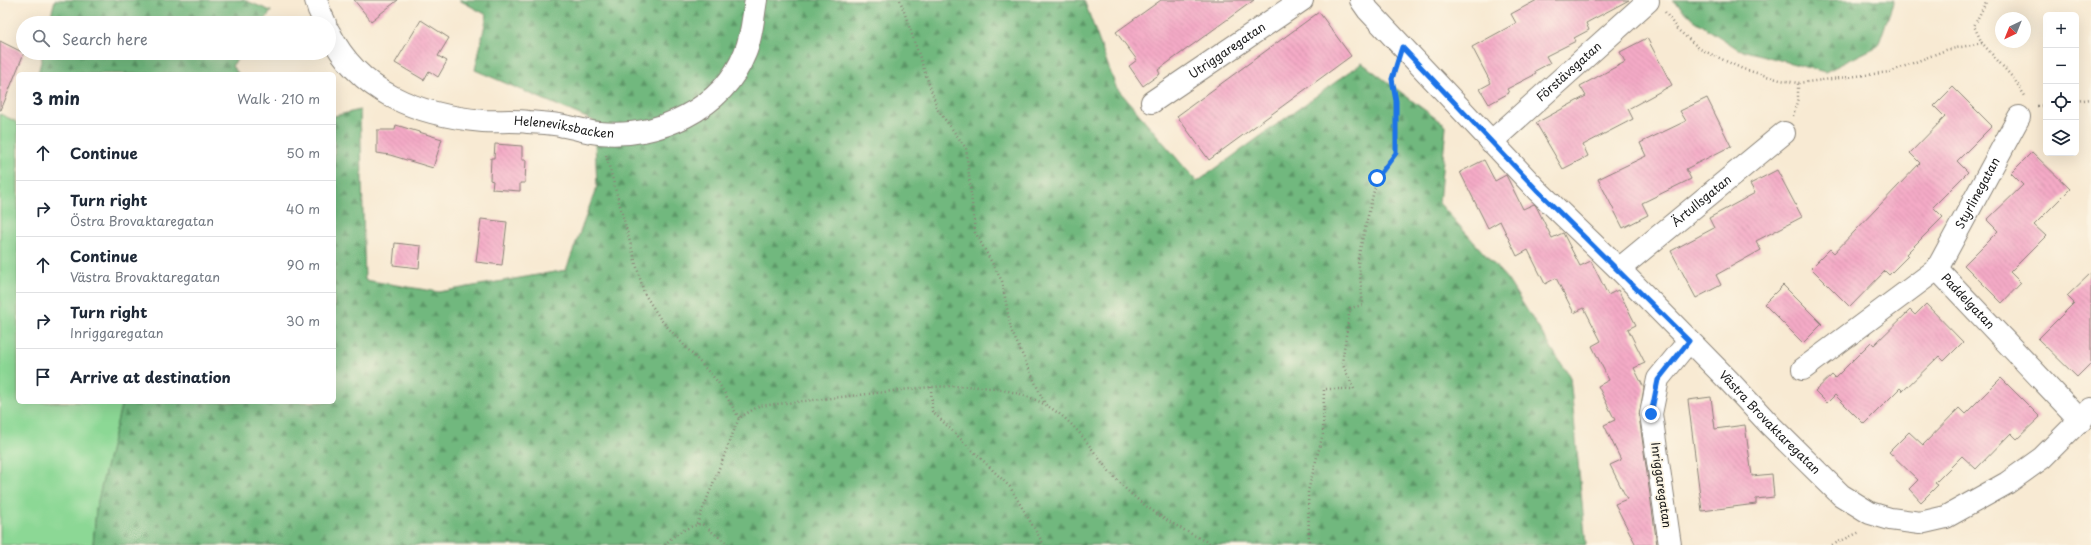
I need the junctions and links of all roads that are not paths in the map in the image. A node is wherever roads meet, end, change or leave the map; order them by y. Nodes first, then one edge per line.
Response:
1 (316, 0) edge
2 (756, 0) edge
3 (1302, 0) edge
4 (1361, 0) edge
5 (1648, 1) road end
6 (321, 16) edge
7 (336, 45) edge
8 (1152, 102) dead end
9 (2023, 108) road end
10 (1784, 133) road end
11 (1491, 142) junction
12 (1938, 268) junction
13 (1619, 269) junction
14 (1689, 341) junction
15 (1803, 369) dead end
16 (2086, 415) edge
17 (1670, 545) edge

1 - 6 street
2 - 7 street, Heleneviksbacken
3 - 8 street, Utriggaregatan
4 - 11 street, Västra Brovaktaregatan
5 - 11 street, Förstävsgatan
9 - 12 street, Styrlinegatan
10 - 13 street, Ärtullsgatan
11 - 13 street, Västra Brovaktaregatan
12 - 15 street, Paddelgatan
12 - 16 street, Paddelgatan
13 - 14 street, Västra Brovaktaregatan
14 - 16 street, Västra Brovaktaregatan
14 - 17 street, Inriggaregatan

